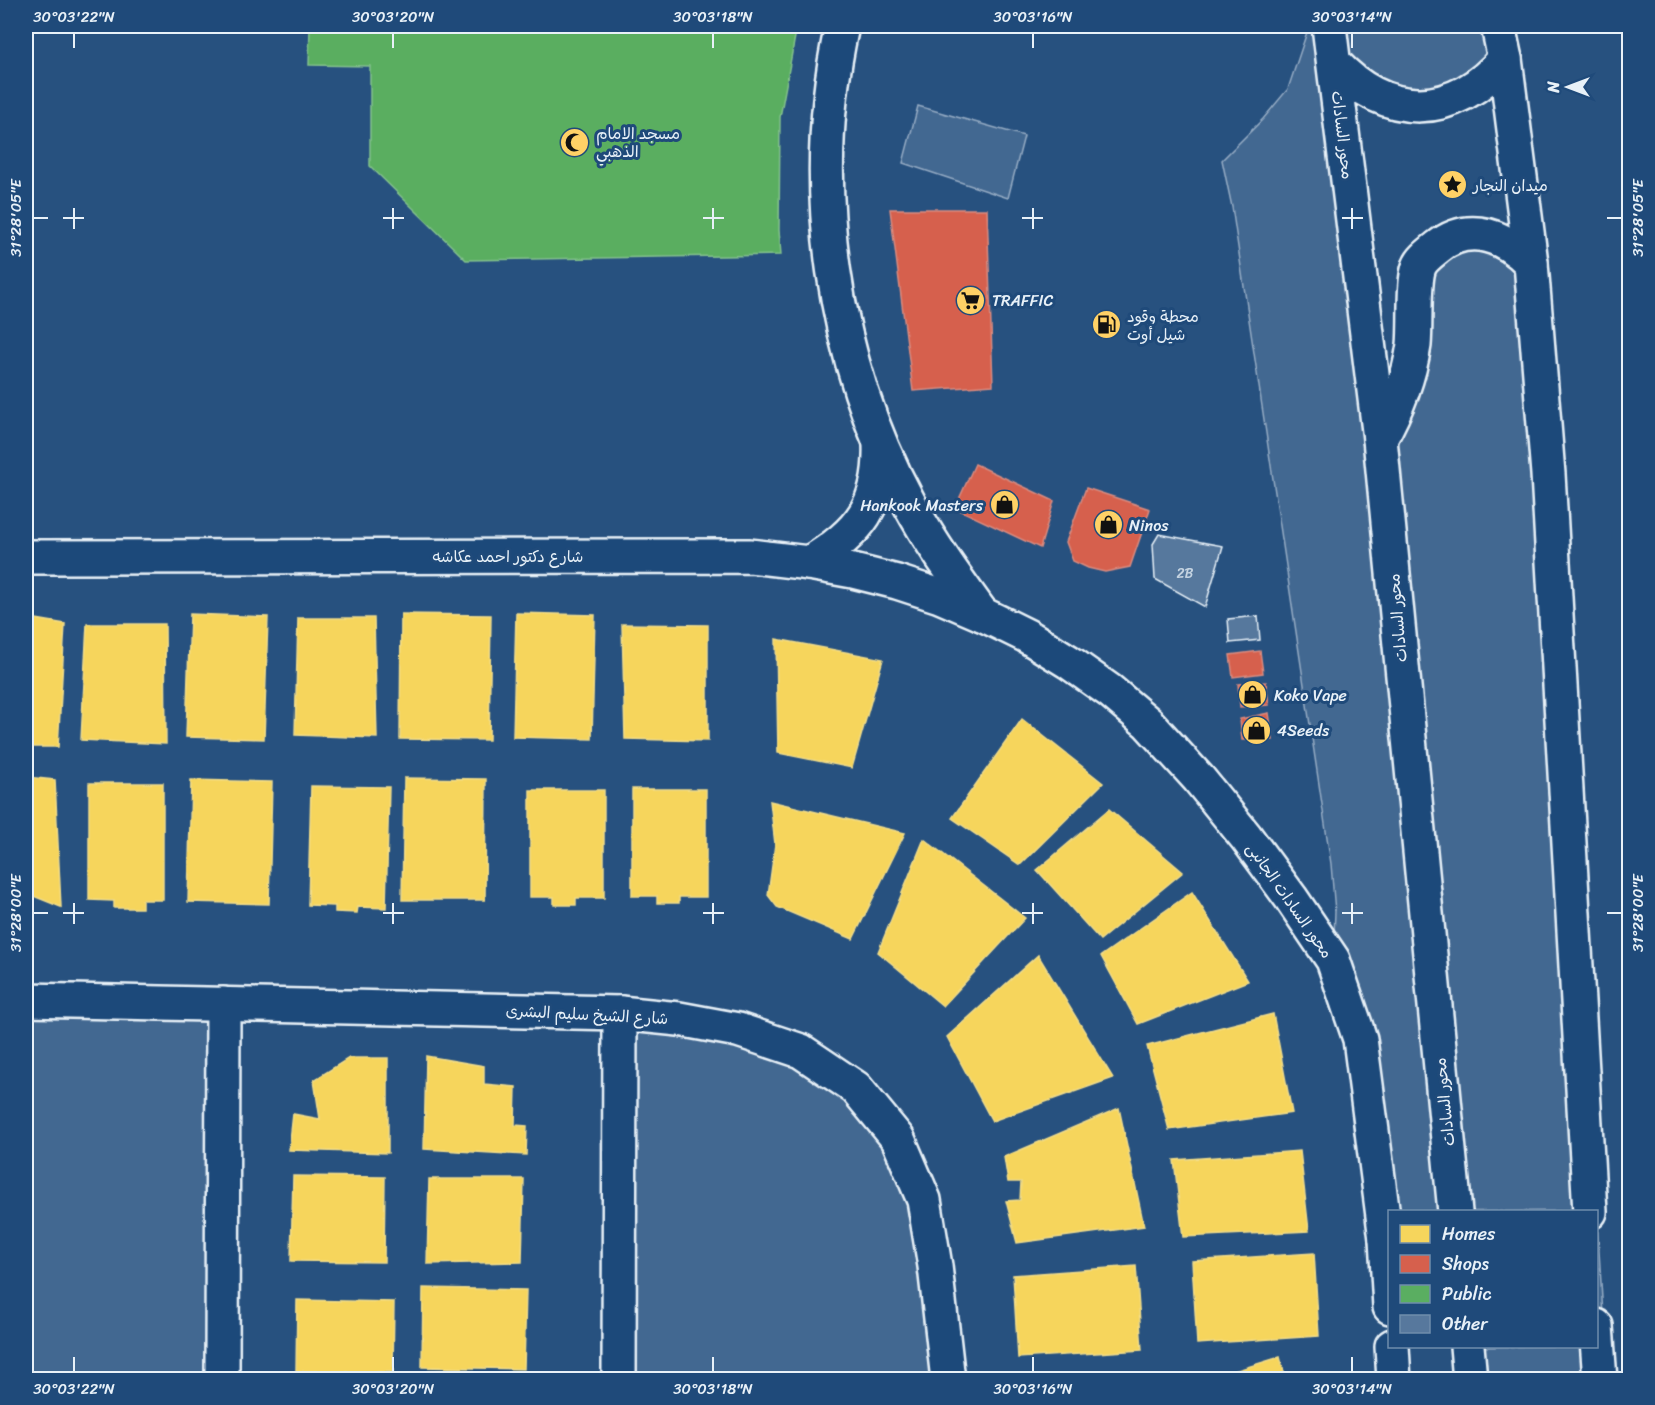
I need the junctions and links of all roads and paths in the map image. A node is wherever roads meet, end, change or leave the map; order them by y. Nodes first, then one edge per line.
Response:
1 (842, 26) edge
2 (1329, 26) edge
3 (1498, 26) edge
4 (1505, 59) junction
5 (1334, 63) junction
6 (1531, 264) junction
7 (1380, 439) junction
8 (880, 442) junction
9 (26, 557) edge
10 (809, 563) junction
11 (982, 614) junction
12 (26, 1000) edge
13 (224, 1004) junction
14 (620, 1013) junction
15 (1455, 1210) edge
16 (1590, 1210) edge
17 (1388, 1239) edge
18 (1392, 1348) edge
19 (1467, 1348) edge
20 (1598, 1348) edge
21 (222, 1380) edge
22 (620, 1380) edge
23 (948, 1380) edge
24 (1394, 1380) edge
25 (1470, 1380) edge
26 (1600, 1380) edge

1 - 8 street
2 - 5 street, محور السادات
3 - 4 street
4 - 5 street
4 - 6 street
5 - 7 street, محور السادات
6 - 7 street
6 - 16 street
7 - 15 street, محور السادات
8 - 10 street
8 - 11 street
9 - 10 street, شارع دكتور احمد عكاشه
10 - 11 street, شارع دكتور احمد عكاشه
11 - 17 street, محور السادات الجانبى
12 - 13 street, شارع الشيخ سليم البشرى
13 - 14 street, شارع الشيخ سليم البشرى
13 - 21 street
14 - 22 street
14 - 23 street, شارع الشيخ سليم البشرى
18 - 24 street
19 - 25 street
20 - 26 street

